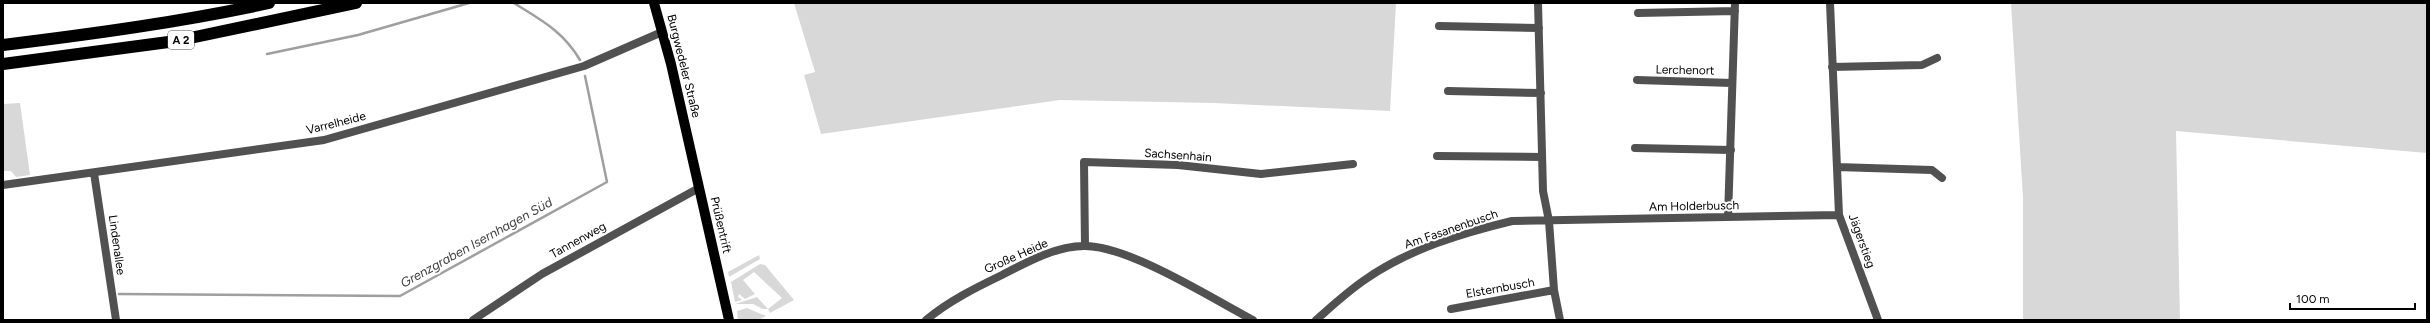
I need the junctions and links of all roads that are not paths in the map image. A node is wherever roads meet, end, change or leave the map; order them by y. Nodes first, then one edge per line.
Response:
1 (269, 3) edge
2 (356, 3) edge
3 (654, 3) edge
4 (1538, 3) edge
5 (1830, 3) edge
6 (1735, 7) edge
7 (1638, 13) dead end
8 (1439, 26) dead end
9 (1539, 28) junction
10 (662, 32) junction
11 (3, 44) edge
12 (1937, 58) dead end
13 (3, 64) edge
14 (1832, 67) junction
15 (1636, 80) dead end
16 (1732, 83) junction
17 (1448, 91) dead end
18 (1541, 93) junction
19 (687, 136) joint
20 (1635, 148) dead end
21 (1730, 150) junction
22 (1437, 156) dead end
23 (1542, 157) junction
24 (1353, 164) dead end
25 (1837, 167) junction
26 (94, 172) junction
27 (1942, 178) dead end
28 (3, 185) edge
29 (699, 188) junction
30 (1839, 215) junction
31 (1728, 217) junction
32 (1549, 221) junction
33 (1085, 246) junction
34 (1554, 290) junction
35 (1451, 309) dead end
36 (116, 320) edge
37 (473, 320) edge
38 (729, 320) edge
39 (926, 320) edge
40 (1253, 320) edge
41 (1316, 320) edge
42 (1560, 320) edge
43 (1878, 320) edge

1 - 11 highway, A 2
2 - 13 highway, A 2
3 - 10 main road, Burgwedeler Straße
4 - 9 street
5 - 14 street, Jägerstieg
6 - 7 street
6 - 16 street
8 - 9 street
9 - 18 street
10 - 19 main road, Burgwedeler Straße
10 - 26 street, Varrelheide
12 - 14 street
14 - 25 street, Jägerstieg
15 - 16 street, Lerchenort
16 - 21 street
17 - 18 street
18 - 23 street
19 - 29 main road, Prüßentrift
20 - 21 street
21 - 31 street
22 - 23 street
23 - 32 street
24 - 33 street, Sachsenhain
25 - 27 street
25 - 30 street, Jägerstieg
26 - 28 street, Varrelheide
26 - 36 street, Lindenallee
29 - 37 street, Tannenweg
29 - 38 main road, Prüßentrift
30 - 31 street, Am Holderbusch
30 - 43 street, Jägerstieg
31 - 32 street, Am Holderbusch
32 - 34 street
32 - 41 street, Am Fasanenbusch
33 - 39 street, Große Heide
33 - 40 street, Große Heide
34 - 35 street, Elsternbusch
34 - 42 street

